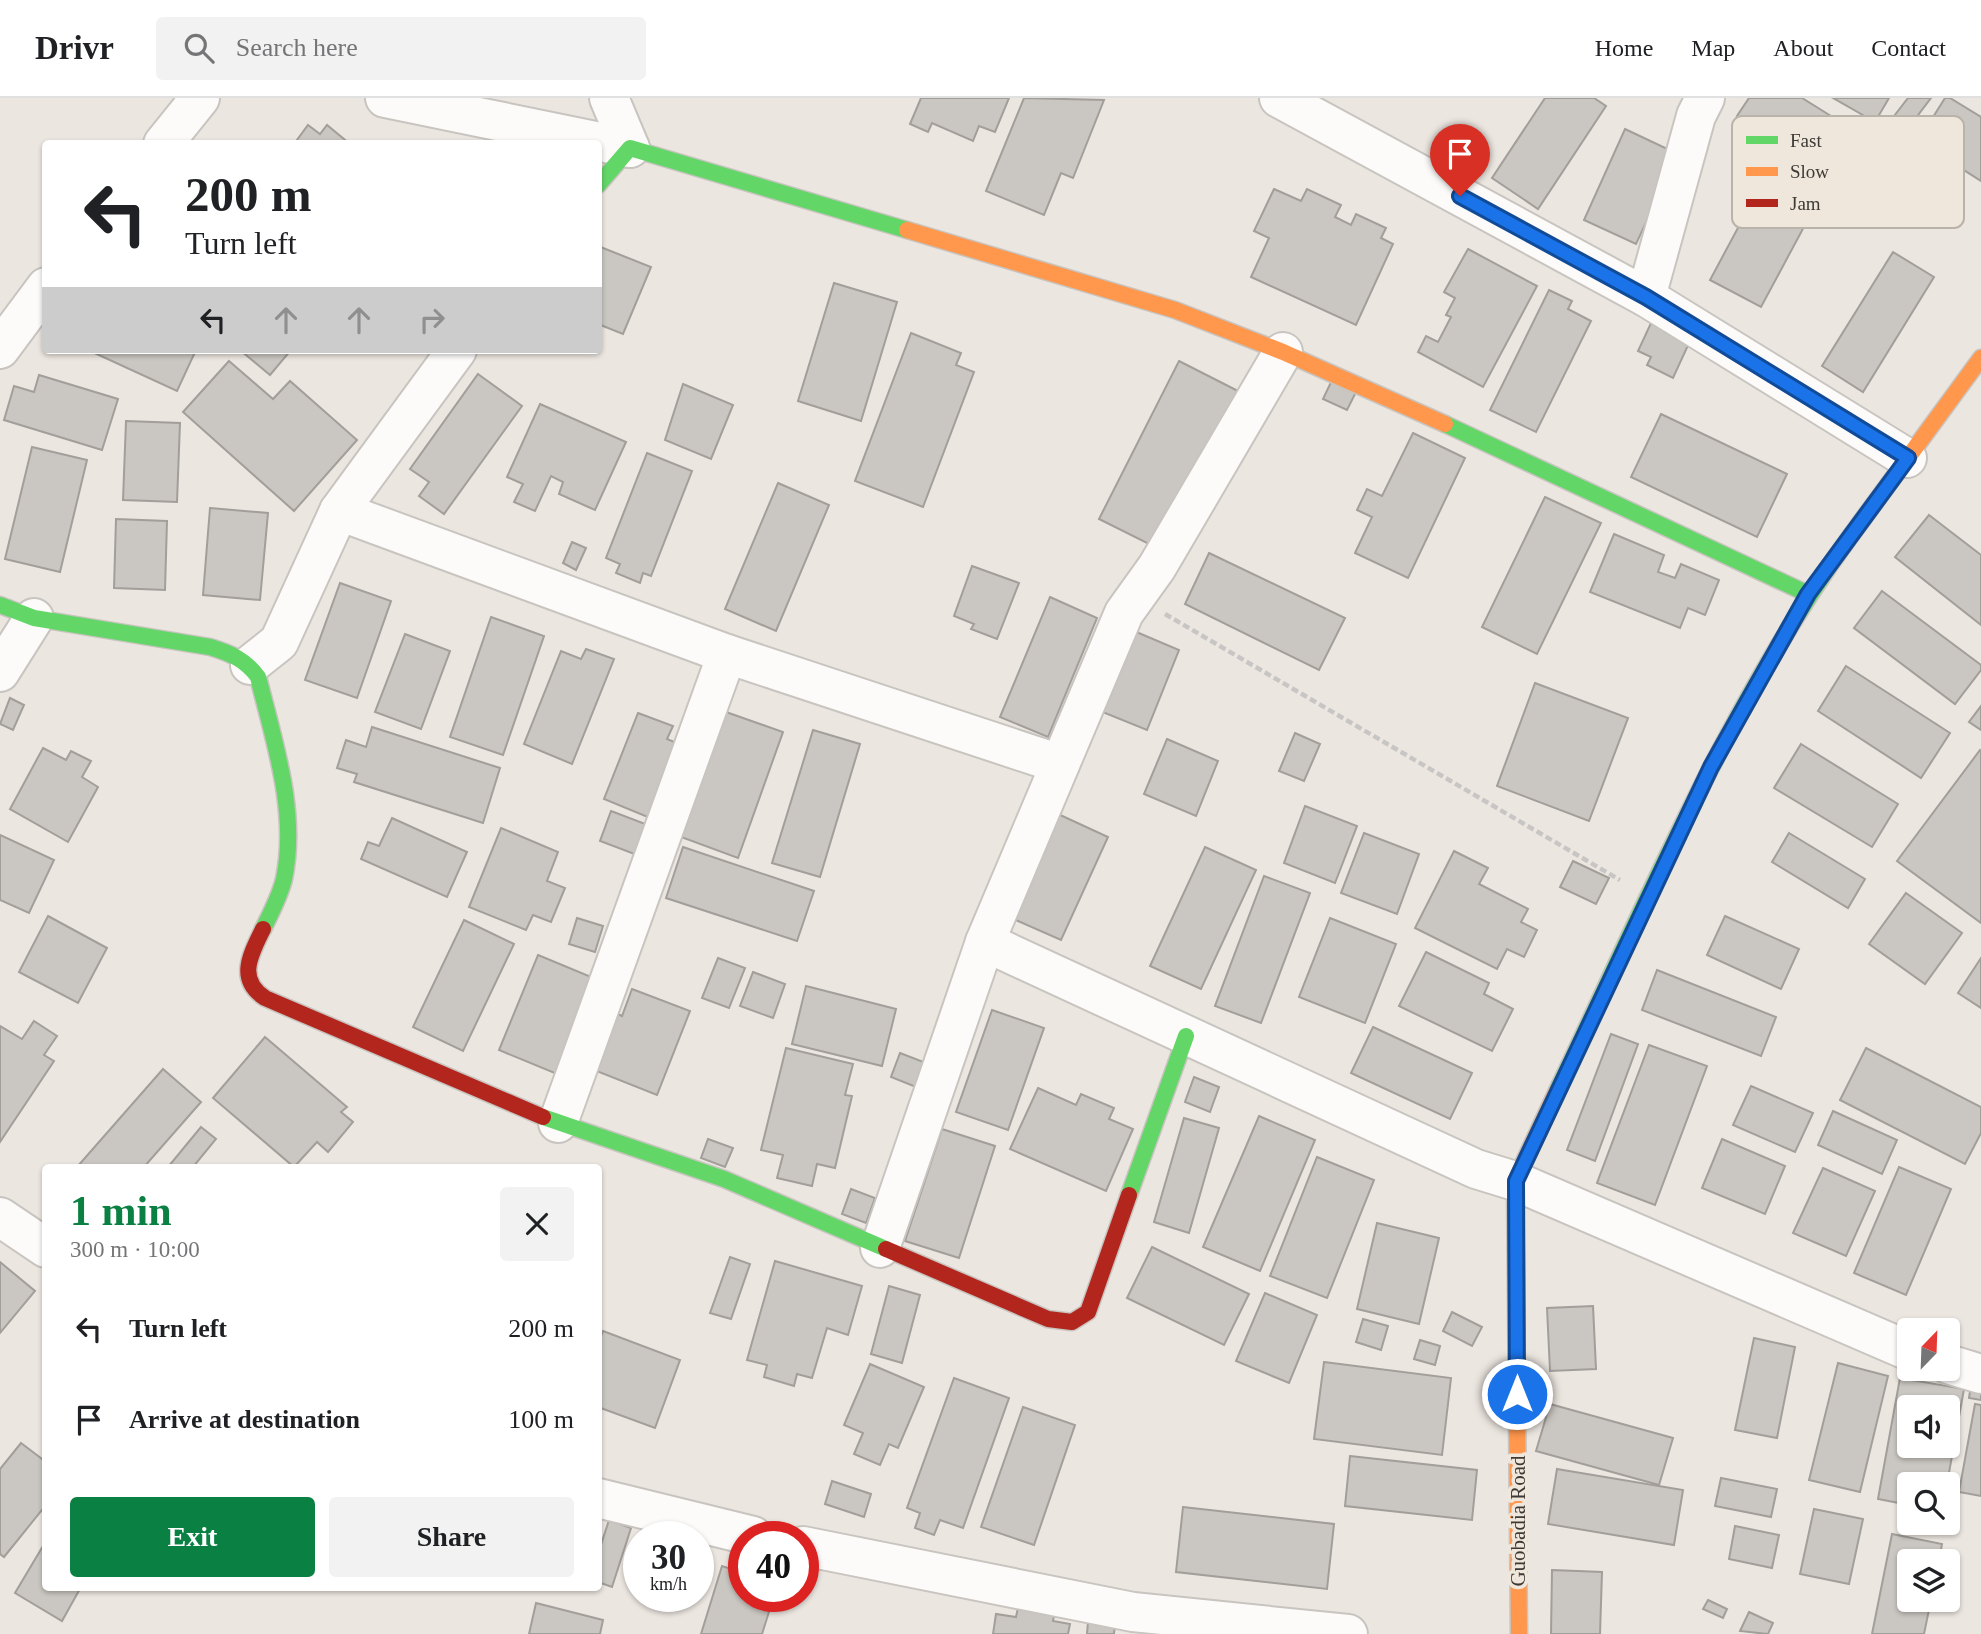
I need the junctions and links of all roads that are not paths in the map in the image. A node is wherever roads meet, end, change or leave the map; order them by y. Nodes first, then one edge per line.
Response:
1 (200, 98) edge
2 (386, 98) edge
3 (610, 98) edge
4 (1279, 98) edge
5 (1704, 98) edge
6 (166, 140) edge
7 (591, 140) edge
8 (602, 142) edge
9 (630, 148) junction
10 (602, 180) edge
11 (42, 292) edge
12 (1646, 297) junction
13 (0, 349) edge
14 (1283, 352) junction
15 (454, 354) edge
16 (1981, 358) edge
17 (1908, 458) junction
18 (339, 511) junction
19 (1808, 594) junction
20 (17, 611) edge
21 (727, 654) junction
22 (250, 665) junction
23 (0, 672) edge
24 (1060, 764) junction
25 (985, 942) junction
26 (1186, 1036) junction
27 (558, 1123) junction
28 (1516, 1181) junction
29 (0, 1217) edge
30 (42, 1245) edge
31 (880, 1248) junction
32 (1897, 1346) edge
33 (1960, 1368) edge
34 (1981, 1374) edge
35 (602, 1499) edge
36 (728, 1530) edge
37 (819, 1549) edge
38 (1349, 1634) edge
39 (1519, 1634) edge

1 - 6 street
2 - 7 street
3 - 9 street
4 - 12 street
5 - 12 street
8 - 9 street
9 - 10 street
9 - 14 street
11 - 13 street
12 - 17 street
14 - 19 street
14 - 24 street
15 - 18 street
16 - 17 street, Guobadia Road
17 - 19 street, Guobadia Road
18 - 21 street
18 - 22 street
19 - 28 street, Guobadia Road
20 - 22 street
20 - 23 street
21 - 24 street
21 - 27 street
22 - 27 street
24 - 25 street
25 - 26 street
25 - 31 street
26 - 28 street
26 - 31 street
27 - 31 street
28 - 32 street
28 - 39 street, Guobadia Road
29 - 30 street
33 - 34 street
35 - 36 street
37 - 38 street

